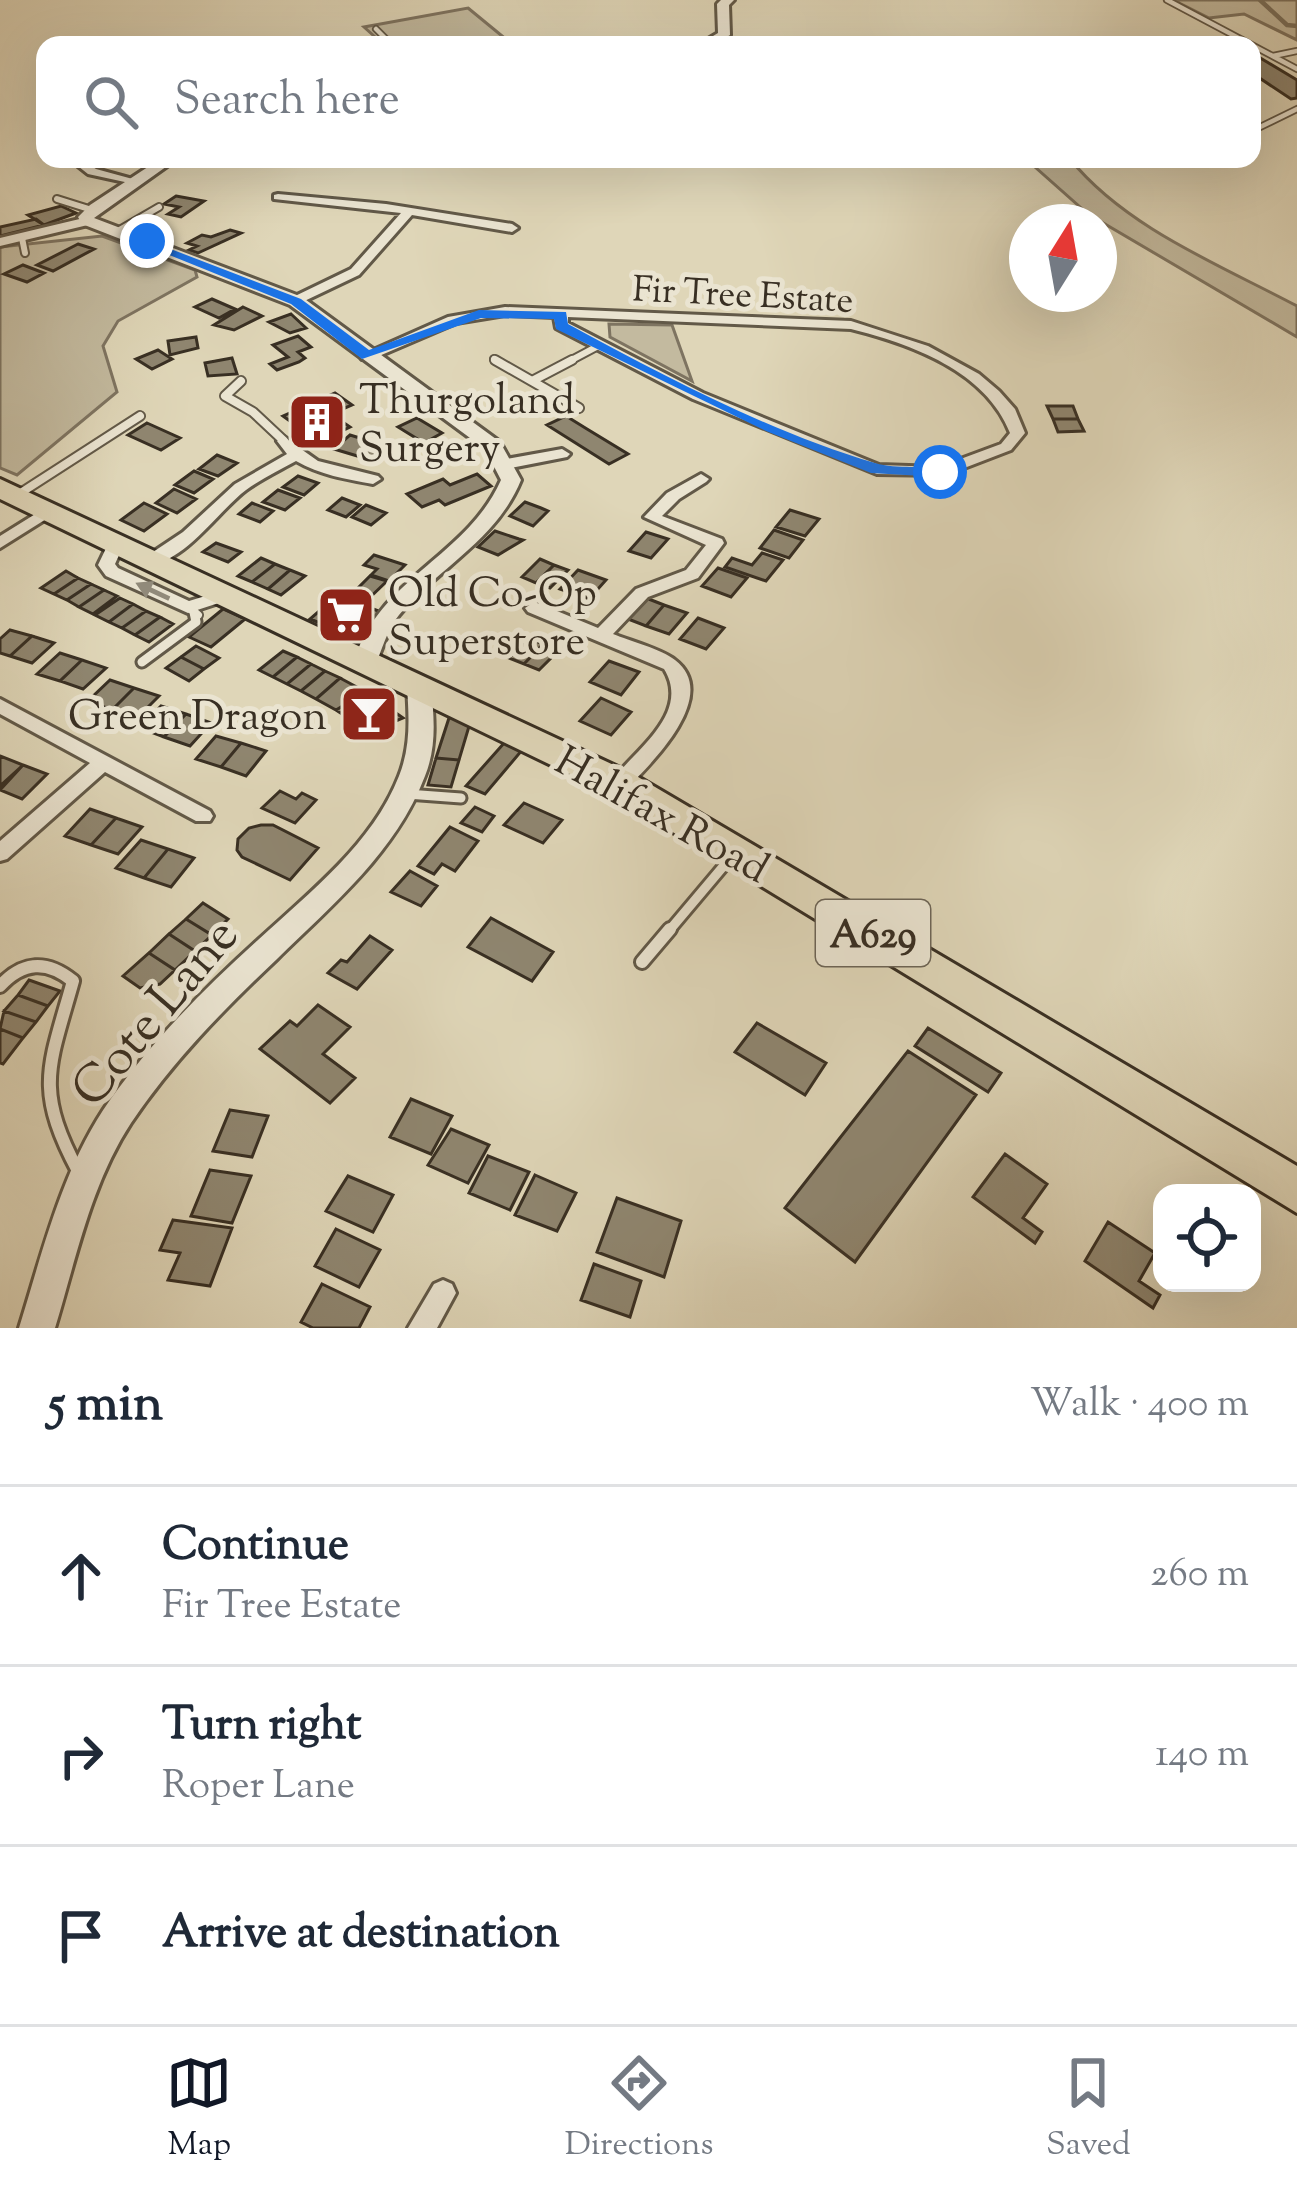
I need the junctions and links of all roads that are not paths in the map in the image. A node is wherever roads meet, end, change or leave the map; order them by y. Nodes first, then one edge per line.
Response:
1 (728, 0) edge
2 (1167, 0) edge
3 (376, 29) dead end
4 (1256, 34) dead end
5 (383, 36) edge
6 (720, 36) edge
7 (1236, 36) edge
8 (1254, 36) edge
9 (1261, 50) edge
10 (1297, 51) edge
11 (1273, 56) junction
12 (1297, 69) edge
13 (1297, 109) edge
14 (1261, 127) edge
15 (86, 168) edge
16 (155, 168) edge
17 (134, 181) junction
18 (278, 197) dead end
19 (57, 199) dead end
20 (159, 207) dead end
21 (410, 211) junction
22 (90, 216) junction
23 (512, 228) dead end
24 (116, 232) junction
25 (0, 242) edge
26 (296, 302) junction
27 (561, 315) junction
28 (598, 346) junction
29 (368, 356) junction
30 (494, 359) dead end
31 (241, 381) dead end
32 (532, 381) junction
33 (579, 408) dead end
34 (140, 416) dead end
35 (289, 448) junction
36 (562, 454) dead end
37 (501, 457) junction
38 (373, 478) dead end
39 (701, 479) dead end
40 (7, 493) edge
41 (45, 513) junction
42 (0, 542) edge
43 (116, 544) junction
44 (153, 560) junction
45 (225, 595) junction
46 (188, 607) junction
47 (534, 608) dead end
48 (601, 636) junction
49 (142, 662) dead end
50 (366, 662) junction
51 (419, 686) junction
52 (0, 706) edge
53 (104, 762) junction
54 (620, 783) junction
55 (405, 794) junction
56 (461, 798) dead end
57 (203, 816) dead end
58 (736, 852) junction
59 (0, 853) edge
60 (642, 962) dead end
61 (0, 986) edge
62 (85, 1180) junction
63 (1297, 1191) edge
64 (442, 1293) dead end
65 (37, 1328) edge
66 (422, 1328) edge

1 - 6 street
2 - 7 lane
3 - 5 lane
4 - 8 lane
9 - 11 lane
10 - 11 lane
11 - 12 lane
13 - 14 lane
15 - 17 street
16 - 17 street
17 - 22 street
18 - 21 street
19 - 22 lane
20 - 24 lane
21 - 23 street
21 - 26 street
22 - 24 street
22 - 25 street
24 - 26 street
26 - 29 street
27 - 28 street, Fir Tree Estate
27 - 28 street, Fir Tree Estate
27 - 29 street, Fir Tree Estate
28 - 32 lane
29 - 37 street
30 - 32 lane
31 - 35 lane
32 - 33 lane
34 - 40 lane
35 - 38 street
35 - 44 street
36 - 37 street
37 - 50 street
39 - 48 street
40 - 41 highway, Halifax Road / A629
41 - 42 street
41 - 43 highway, Halifax Road / A629
43 - 44 highway, Halifax Road / A629
46 -> 43 street
44 - 45 highway, Halifax Road / A629
45 - 46 street
45 - 50 highway, Halifax Road / A629
46 - 49 lane
47 - 48 street
48 - 54 street
50 - 51 highway, Halifax Road / A629
51 - 54 highway, Halifax Road / A629
51 - 55 street, Cote Lane
52 - 53 street
53 - 57 street
53 - 59 street
54 - 58 highway, Halifax Road / A629
55 - 56 lane
55 - 62 street, Cote Lane
58 - 60 lane
58 - 63 highway, Halifax Road / A629
61 - 62 lane
62 - 65 street, Cote Lane
64 - 66 street

